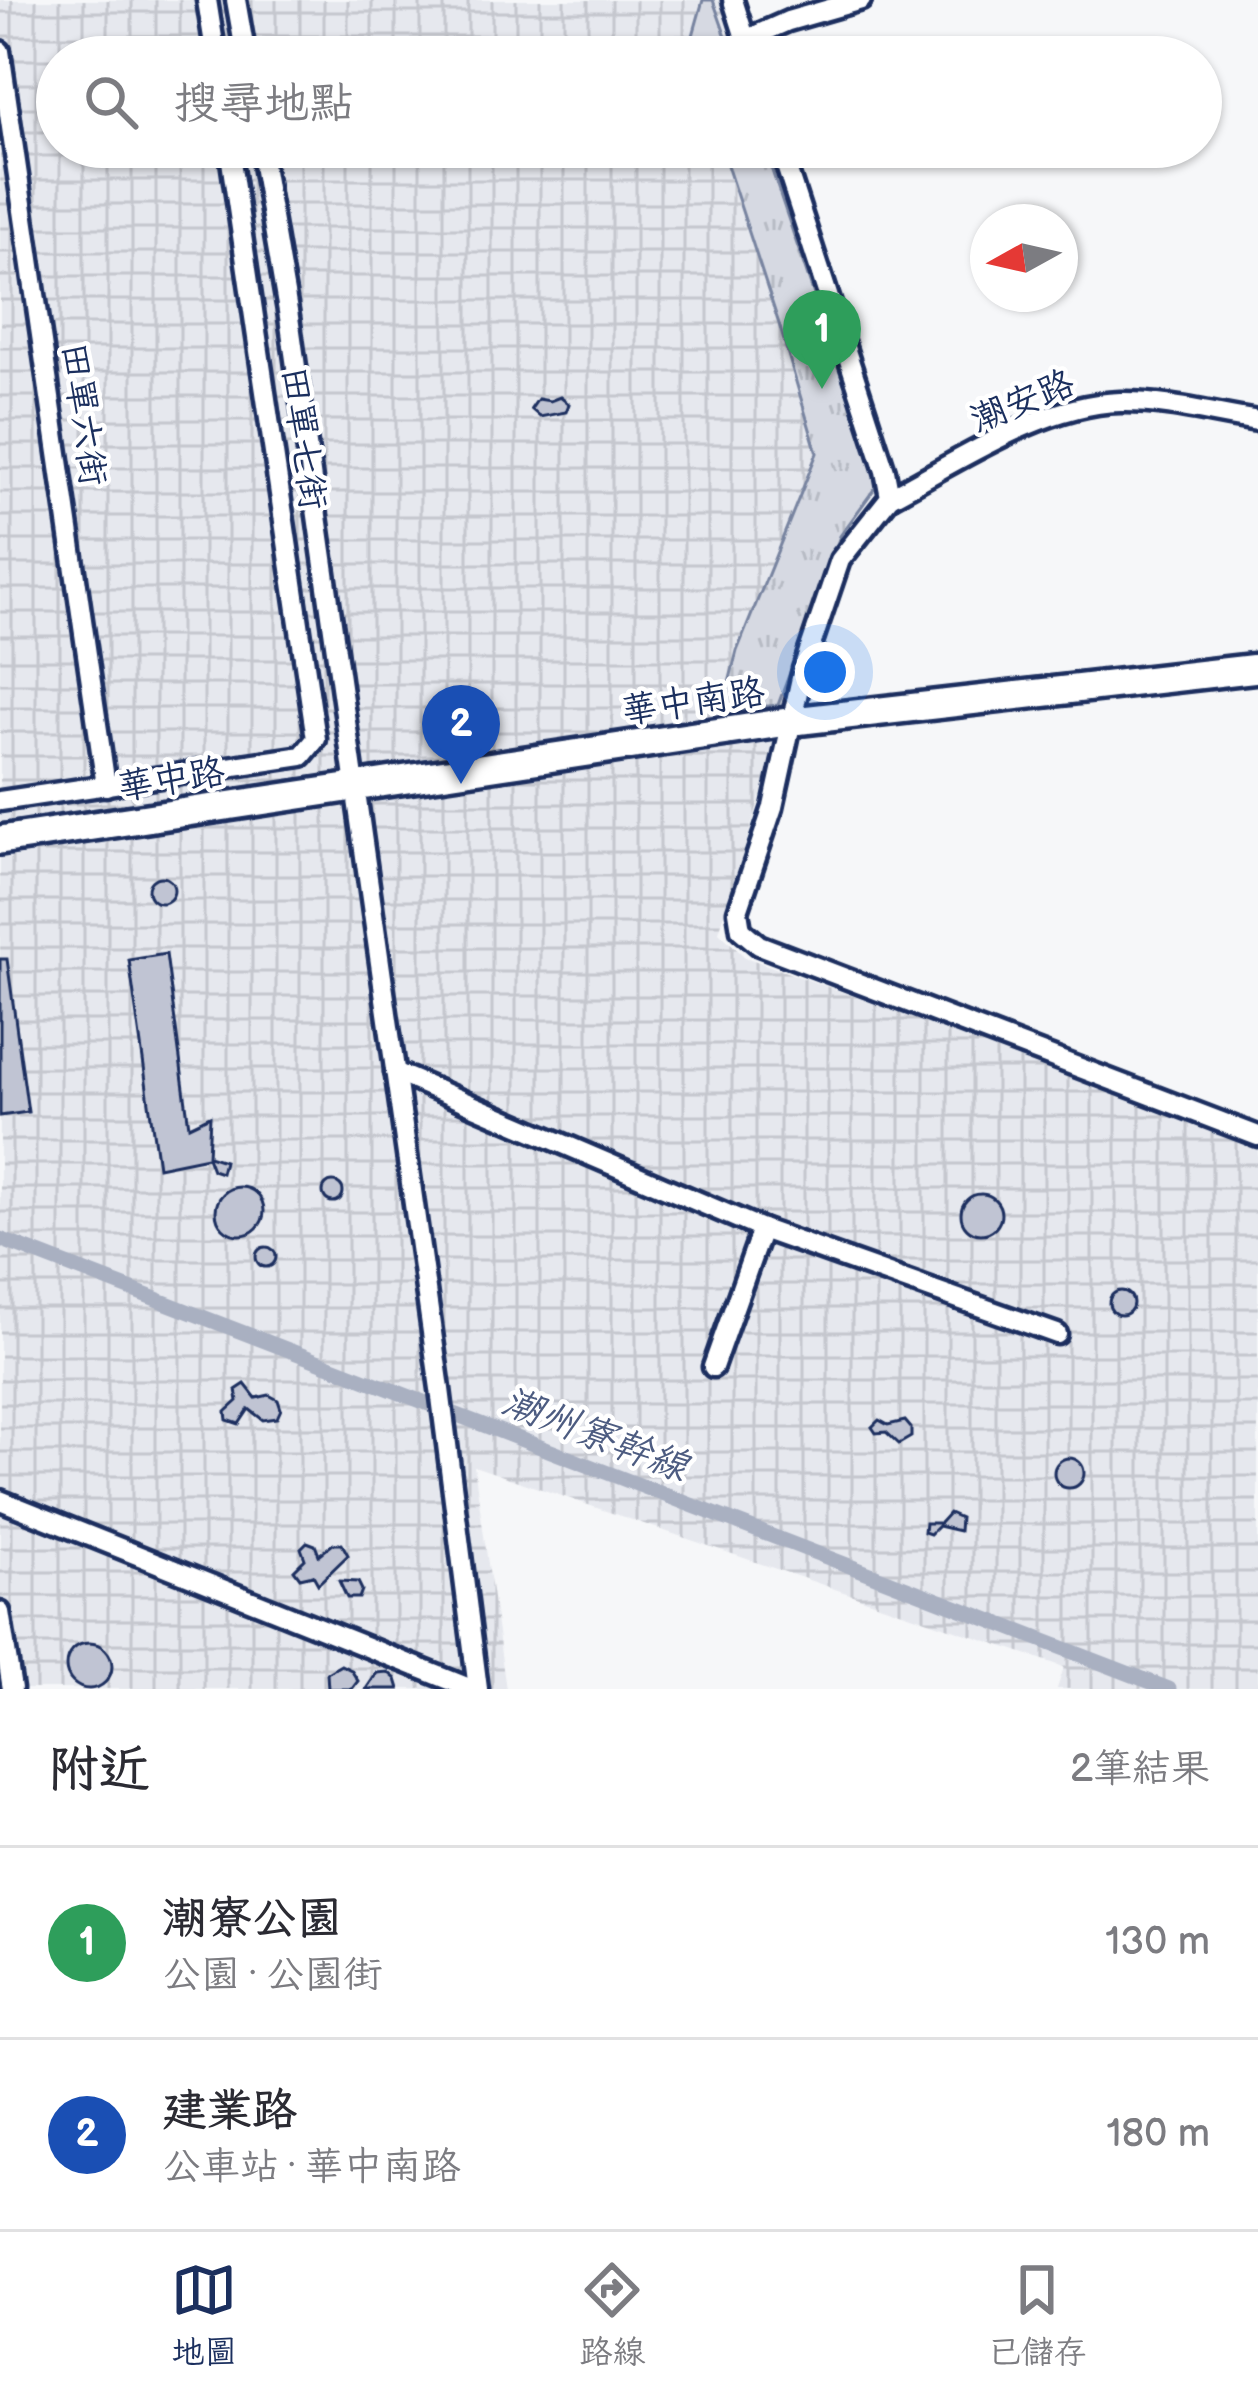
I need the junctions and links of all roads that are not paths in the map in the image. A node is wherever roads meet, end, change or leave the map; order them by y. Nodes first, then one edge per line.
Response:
1 (207, 0) edge
2 (236, 0) edge
3 (733, 0) edge
4 (860, 0) edge
5 (213, 36) edge
6 (242, 36) edge
7 (744, 36) edge
8 (766, 36) edge
9 (0, 51) edge
10 (232, 168) edge
11 (264, 168) edge
12 (787, 168) edge
13 (1258, 421) edge
14 (890, 497) junction
15 (1258, 668) edge
16 (794, 722) junction
17 (106, 786) junction
18 (353, 786) junction
19 (0, 801) edge
20 (0, 840) edge
21 (395, 1072) junction
22 (1258, 1136) edge
23 (761, 1229) junction
24 (1057, 1334) dead end
25 (713, 1367) dead end
26 (0, 1500) edge
27 (0, 1612) edge
28 (12, 1689) edge
29 (475, 1689) edge

1 - 5 street
2 - 6 street
3 - 7 street
4 - 8 street
9 - 17 street, 田單六街
10 - 17 street, 田單七街
11 - 18 street
12 - 14 street
13 - 14 street, 潮安路
14 - 16 street
15 - 16 main road, 華中南路
16 - 18 main road, 華中南路
16 - 22 street
17 - 19 street
18 - 20 main road, 華中路
18 - 21 street
21 - 23 street
21 - 29 street
23 - 24 street
23 - 25 street
26 - 29 street
27 - 28 street

